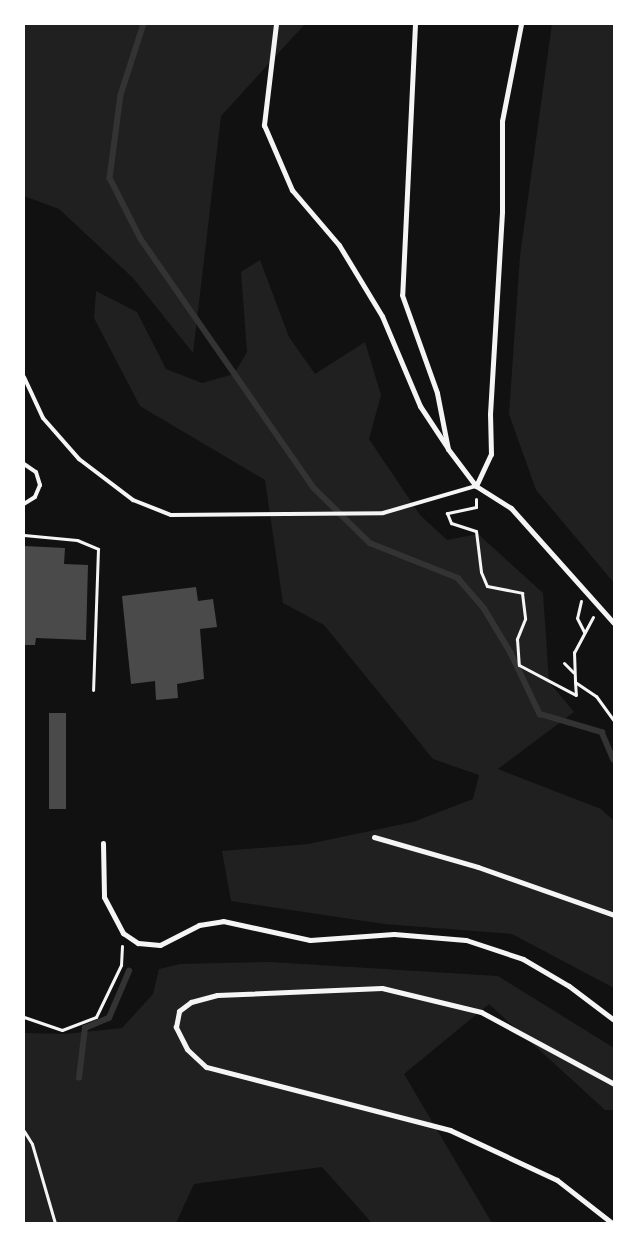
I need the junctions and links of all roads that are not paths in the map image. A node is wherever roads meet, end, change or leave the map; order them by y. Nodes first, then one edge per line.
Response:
1 (276, 24) edge
2 (415, 24) edge
3 (521, 24) edge
4 (24, 377) edge
5 (448, 449) junction
6 (24, 464) edge
7 (476, 486) junction
8 (24, 504) edge
9 (614, 622) edge
10 (374, 838) dead end
11 (103, 843) dead end
12 (614, 915) edge
13 (614, 1020) edge
14 (614, 1084) edge
15 (612, 1223) edge

1 - 5 street
2 - 5 street
3 - 7 street
4 - 7 lane
5 - 7 street
6 - 8 lane
7 - 9 street
10 - 12 street
11 - 13 street
14 - 15 street

